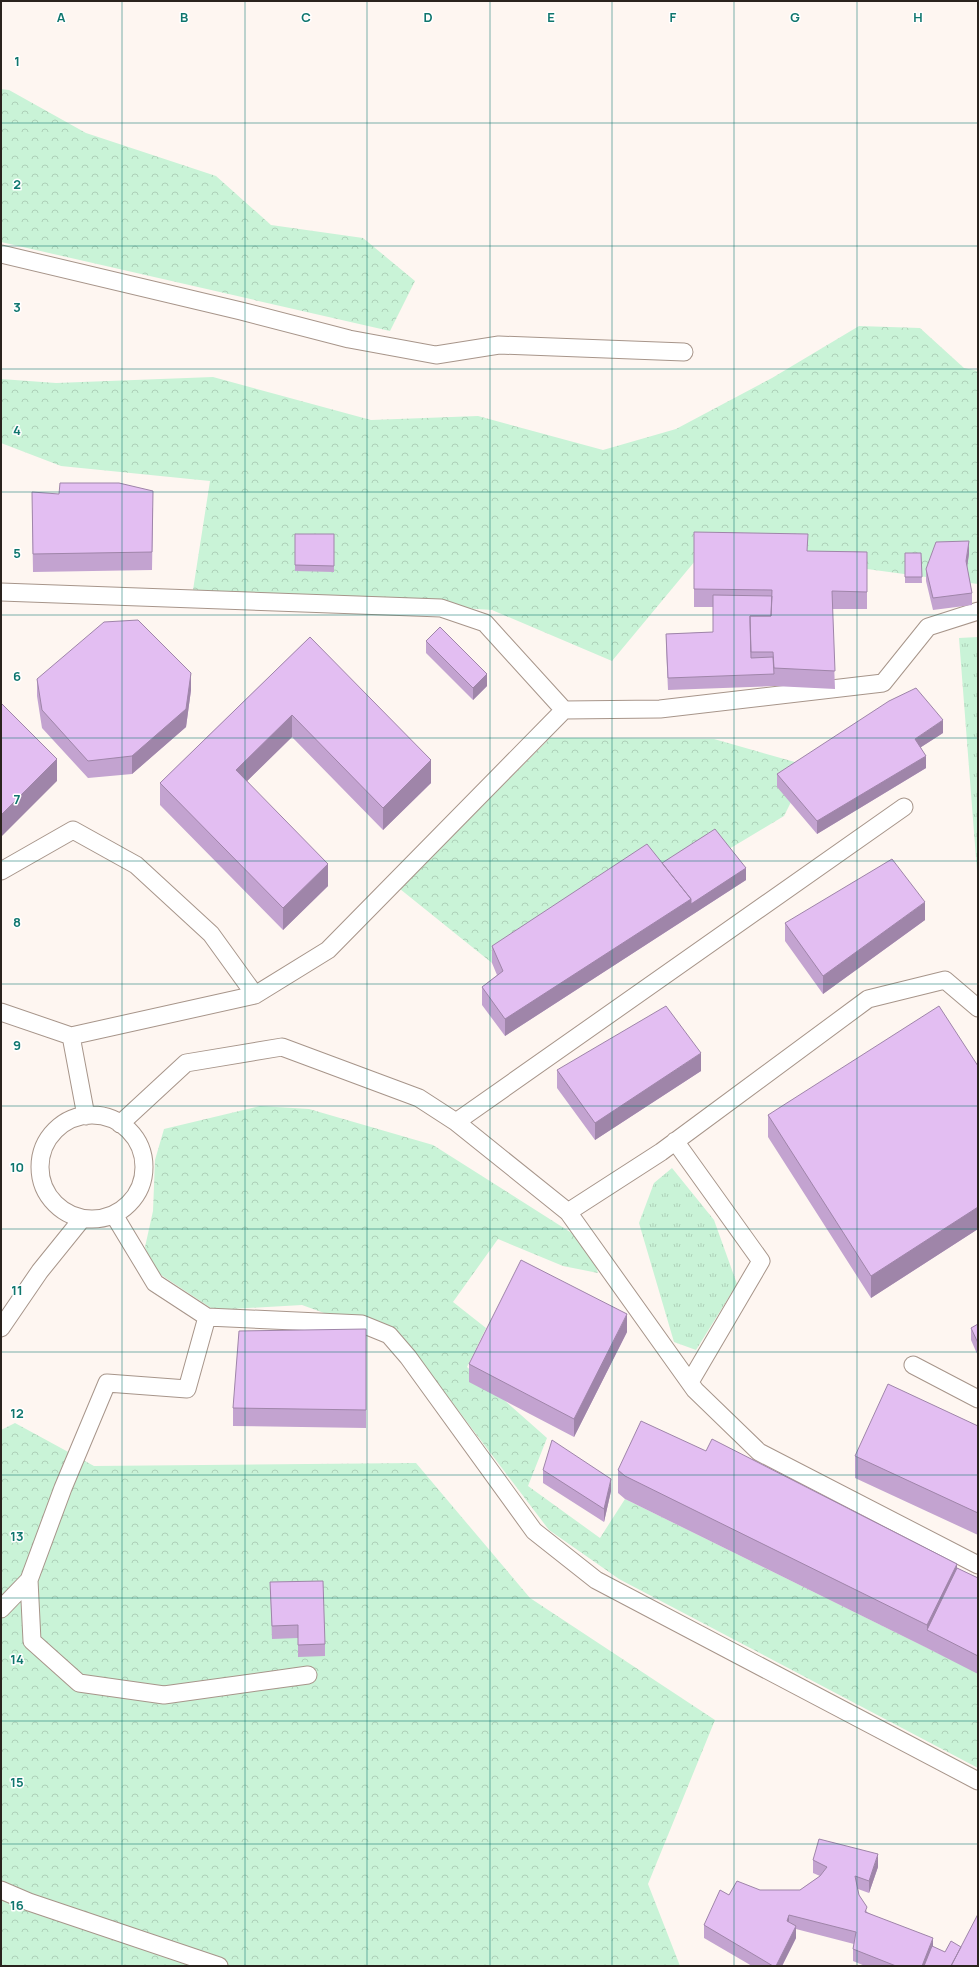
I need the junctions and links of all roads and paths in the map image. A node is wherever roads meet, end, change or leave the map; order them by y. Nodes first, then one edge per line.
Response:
1 (1, 254) edge
2 (684, 352) dead end
3 (1, 592) edge
4 (978, 611) edge
5 (564, 710) junction
6 (904, 807) dead end
7 (1, 871) edge
8 (254, 995) junction
9 (978, 1008) edge
10 (1, 1012) edge
11 (71, 1036) junction
12 (86, 1116) junction
13 (456, 1122) junction
14 (120, 1124) junction
15 (676, 1141) junction
16 (568, 1212) junction
17 (114, 1215) junction
18 (82, 1218) junction
19 (207, 1317) junction
20 (1, 1328) edge
21 (912, 1365) dead end
22 (690, 1382) junction
23 (978, 1399) edge
24 (978, 1564) edge
25 (29, 1580) junction
26 (1, 1609) edge
27 (308, 1674) dead end
28 (978, 1781) edge
29 (1, 1890) edge
30 (219, 1966) edge

1 - 2 lane
3 - 5 lane
4 - 5 lane
5 - 8 lane
6 - 13 lane
7 - 8 lane
8 - 11 lane
9 - 15 lane
10 - 11 lane
11 - 12 lane
12 - 14 lane
12 - 18 lane
13 - 14 lane
13 - 16 lane
14 - 17 lane
15 - 16 lane
15 - 22 lane
16 - 22 lane
17 - 18 lane
17 - 19 lane
18 - 20 lane
19 - 25 lane
19 - 28 lane
21 - 23 lane
22 - 24 lane
25 - 26 lane
25 - 27 lane
29 - 30 lane

